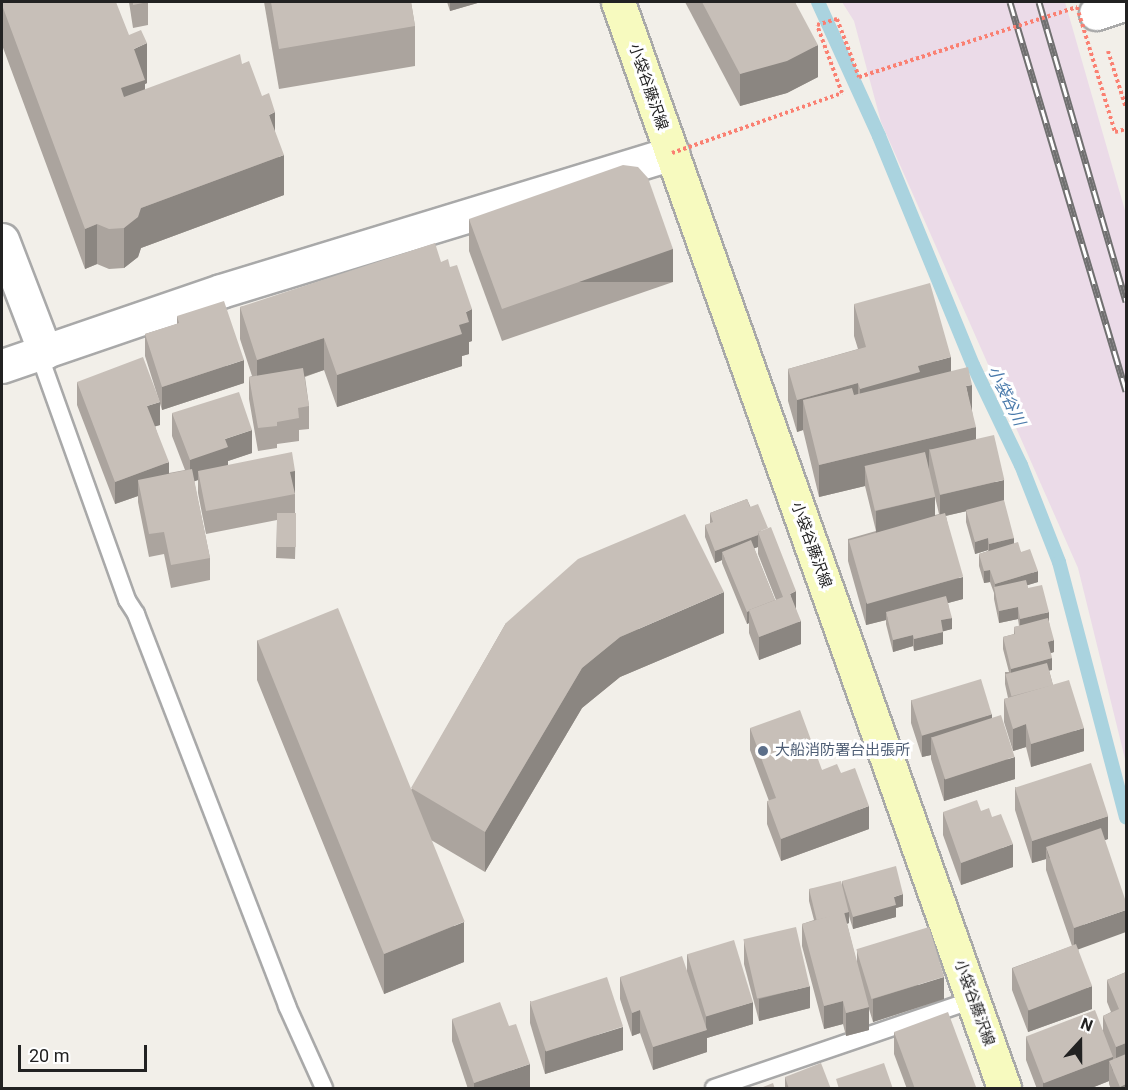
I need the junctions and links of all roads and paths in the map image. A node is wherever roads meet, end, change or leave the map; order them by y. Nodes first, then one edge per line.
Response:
1 (618, 2) edge
2 (1111, 8) edge
3 (1126, 108) edge
4 (1126, 129) edge
5 (672, 153) junction
6 (2, 240) edge
7 (42, 353) junction
8 (2, 366) edge
9 (973, 1000) junction
10 (324, 1089) edge
11 (714, 1089) edge
12 (1004, 1089) edge

1 - 5 main road, 小袋谷藤沢線
2 - 3 path
4 - 5 path, bridge
5 - 7 street
5 - 9 main road, 小袋谷藤沢線
6 - 7 street
7 - 8 street
7 - 10 lane
9 - 11 lane
9 - 12 main road, 小袋谷藤沢線

